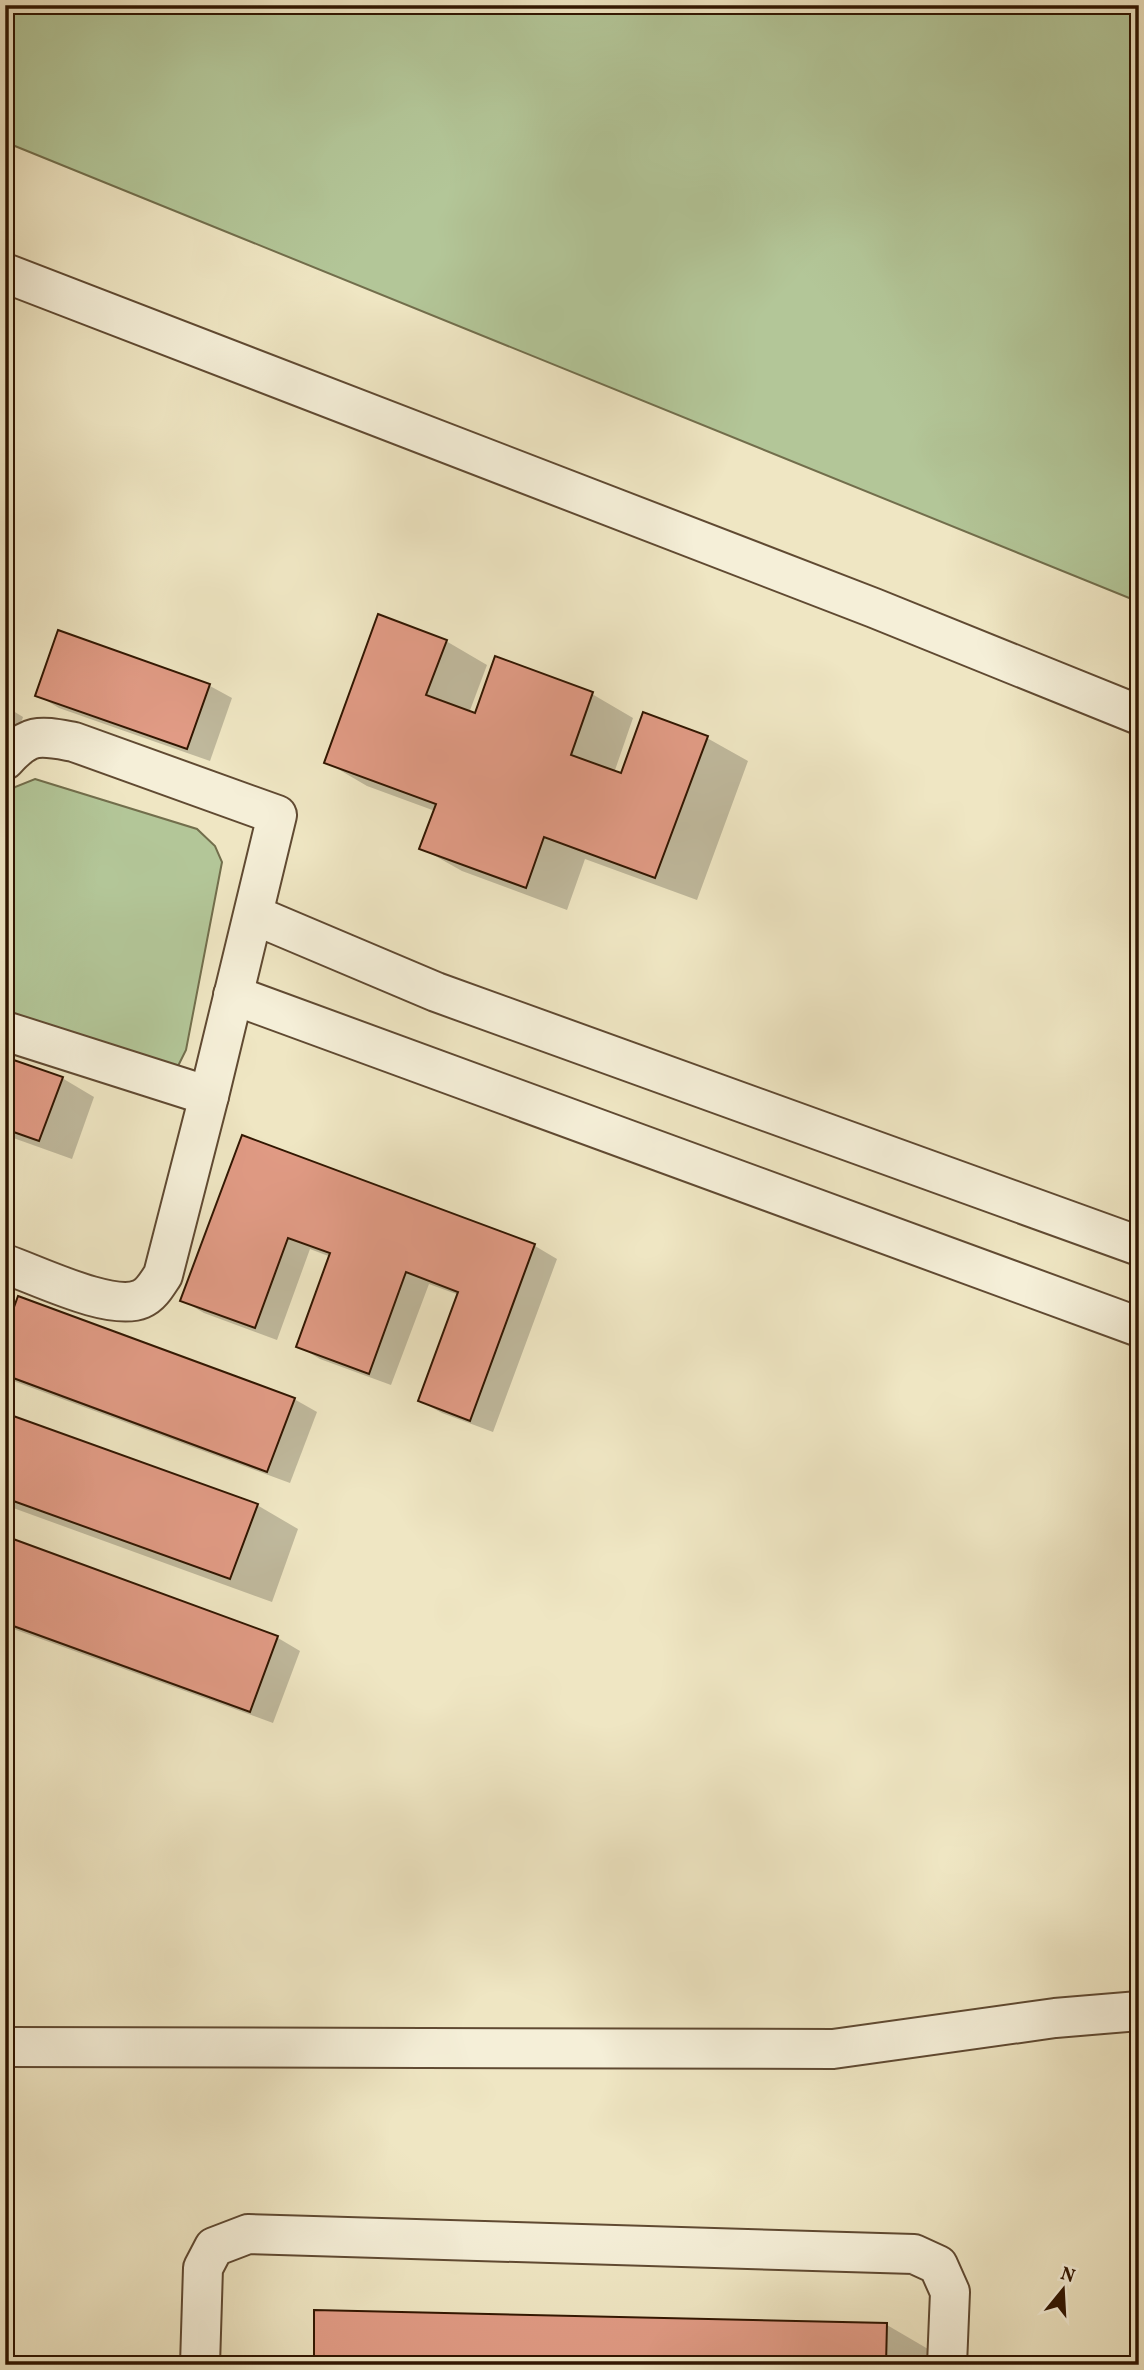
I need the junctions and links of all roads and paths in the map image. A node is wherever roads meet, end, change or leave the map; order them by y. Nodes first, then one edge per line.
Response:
1 (5, 273) edge
2 (1139, 715) edge
3 (5, 760) edge
4 (254, 915) junction
5 (233, 995) junction
6 (5, 1031) edge
7 (209, 1096) junction
8 (1139, 1246) edge
9 (8, 1273) edge
10 (1139, 1327) edge
11 (1139, 2011) edge
12 (5, 2047) edge
13 (200, 2365) edge
14 (947, 2365) edge

1 - 2 street
3 - 4 street
4 - 5 street
4 - 8 street
5 - 7 street
5 - 10 street
6 - 7 street
7 - 9 street
11 - 12 street
13 - 14 street

